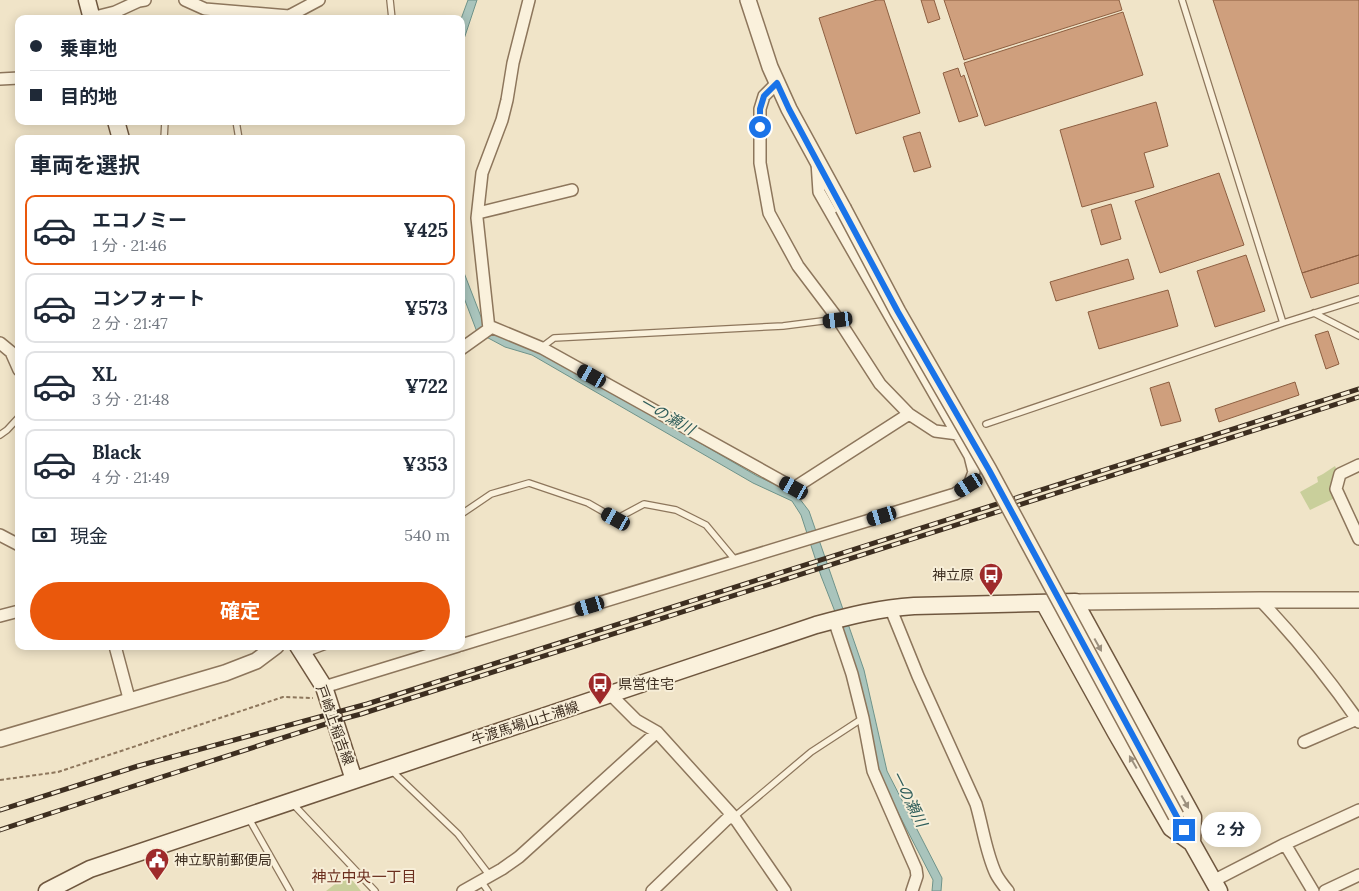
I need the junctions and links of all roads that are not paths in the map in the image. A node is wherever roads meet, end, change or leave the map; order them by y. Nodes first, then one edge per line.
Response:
1 (87, 0) edge
2 (145, 0) edge
3 (185, 0) edge
4 (319, 0) edge
5 (390, 0) edge
6 (529, 0) edge
7 (748, 0) edge
8 (1182, 0) edge
9 (90, 15) edge
10 (103, 15) edge
11 (277, 15) edge
12 (291, 15) edge
13 (392, 15) edge
14 (15, 78) edge
15 (0, 79) edge
16 (777, 83) junction
17 (817, 158) junction
18 (572, 190) dead end
19 (478, 214) junction
20 (1359, 299) edge
21 (1314, 313) junction
22 (838, 320) junction
23 (1283, 323) junction
24 (489, 326) junction
25 (1359, 336) edge
26 (0, 343) edge
27 (465, 345) edge
28 (542, 348) junction
29 (15, 349) edge
30 (909, 414) junction
31 (15, 422) edge
32 (986, 424) dead end
33 (958, 434) junction
34 (0, 435) edge
35 (1359, 465) edge
36 (465, 512) edge
37 (0, 535) edge
38 (1359, 539) edge
39 (15, 543) edge
40 (736, 561) junction
41 (1260, 600) junction
42 (1359, 600) edge
43 (1075, 602) junction
44 (1044, 603) junction
45 (890, 608) junction
46 (15, 612) edge
47 (0, 616) edge
48 (834, 620) junction
49 (465, 644) edge
50 (116, 650) edge
51 (271, 650) edge
52 (447, 650) edge
53 (300, 651) edge
54 (326, 693) junction
55 (611, 695) junction
56 (130, 702) junction
57 (863, 718) junction
58 (1358, 721) edge
59 (656, 732) junction
60 (0, 739) edge
61 (1304, 742) dead end
62 (389, 769) junction
63 (354, 780) junction
64 (291, 802) junction
65 (1359, 810) edge
66 (248, 817) junction
67 (734, 817) junction
68 (1192, 843) junction
69 (1285, 844) junction
70 (1359, 876) edge
71 (485, 878) junction
72 (1216, 886) edge
73 (47, 891) edge
74 (290, 891) edge
75 (375, 891) edge
76 (463, 891) edge
77 (488, 891) edge
78 (652, 891) edge
79 (785, 891) edge
80 (912, 891) edge
81 (1008, 891) edge
82 (1313, 891) edge
83 (1325, 891) edge

1 - 9 main road
2 - 10 street
3 - 11 street
4 - 12 street
5 - 13 lane
6 - 19 street
7 - 16 street
8 - 23 lane
14 - 15 street
16 - 17 street
16 - 22 street
17 - 33 street
17 - 68 street, bridge
18 - 19 street
19 - 24 street
20 - 21 lane
21 - 23 lane
21 - 25 lane
22 - 28 lane
22 - 30 street
23 - 32 lane
24 - 27 street
24 - 28 street
26 - 29 street
28 - 30 street
30 - 33 street
31 - 34 lane
33 - 40 street
35 - 38 street
36 - 40 lane
37 - 39 street
40 - 49 street
41 - 42 street
41 - 43 street
41 - 58 street
43 - 44 main road, 牛渡馬場山土浦線
43 -> 68 main road
44 - 45 main road, 牛渡馬場山土浦線
68 -> 44 main road
45 - 48 main road, 牛渡馬場山土浦線
45 - 81 street
46 - 47 street
48 - 55 main road, 牛渡馬場山土浦線
48 - 57 street
50 - 56 street
51 - 56 street
52 - 54 street
53 - 54 main road, 戸崎上稲吉線
54 - 63 main road, 戸崎上稲吉線
55 - 59 street
55 - 62 main road, 牛渡馬場山土浦線
56 - 60 street
57 - 67 lane
57 - 80 street
58 - 61 street
59 - 67 street
59 - 71 street
62 - 63 main road, 牛渡馬場山土浦線
62 - 71 lane
63 - 64 main road, 牛渡馬場山土浦線
64 - 66 main road, 牛渡馬場山土浦線
64 - 75 lane
65 - 69 street
66 - 73 main road, 牛渡馬場山土浦線
66 - 74 lane
67 - 78 street
67 - 79 street
68 - 72 main road
69 - 72 street
69 - 82 street
70 - 83 street
71 - 76 street
71 - 77 lane

